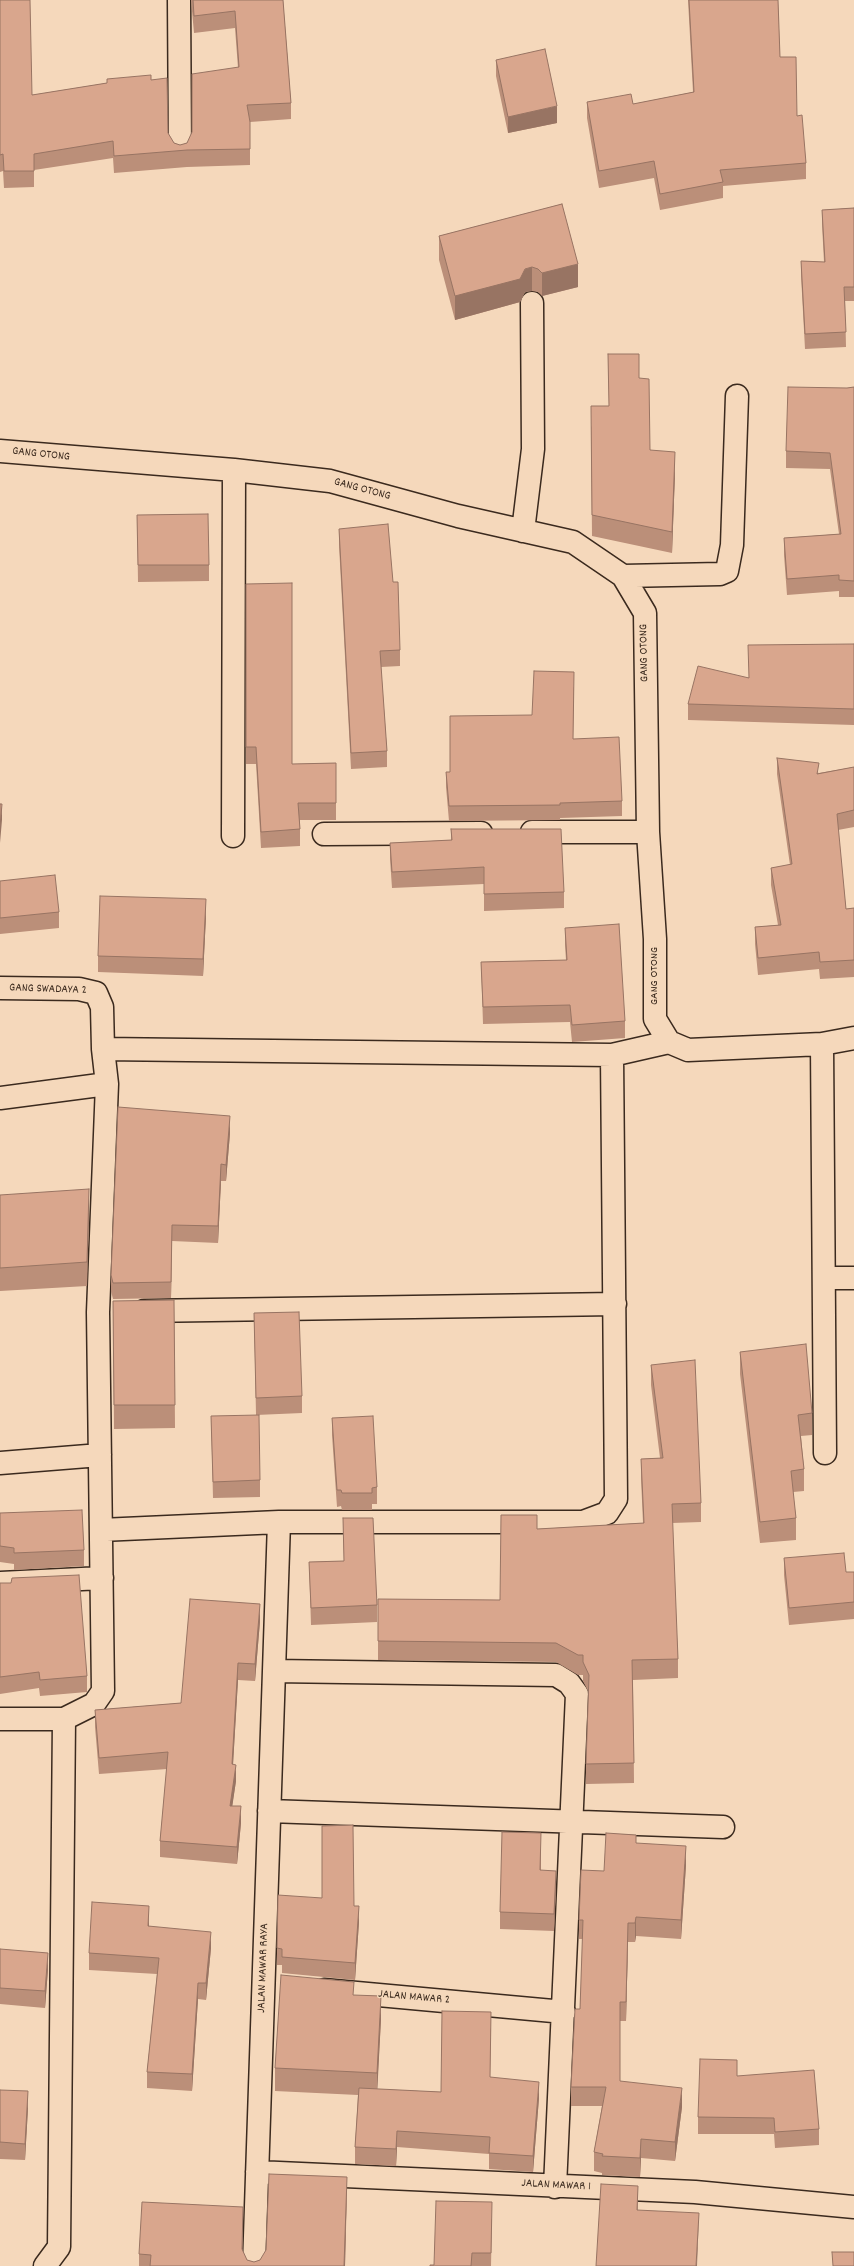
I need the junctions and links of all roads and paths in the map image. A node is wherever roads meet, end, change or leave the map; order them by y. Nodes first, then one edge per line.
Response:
1 (179, 0) edge
2 (180, 150) edge
3 (532, 303) dead end
4 (737, 396) dead end
5 (0, 451) edge
6 (234, 470) junction
7 (524, 531) junction
8 (623, 576) junction
9 (648, 832) junction
10 (324, 834) dead end
11 (233, 836) dead end
12 (0, 988) edge
13 (854, 1038) edge
14 (669, 1042) junction
15 (822, 1044) junction
16 (103, 1049) junction
17 (612, 1055) junction
18 (107, 1084) junction
19 (0, 1098) edge
20 (824, 1278) junction
21 (854, 1278) edge
22 (615, 1304) junction
23 (98, 1312) junction
24 (825, 1454) dead end
25 (100, 1455) junction
26 (0, 1463) edge
27 (279, 1522) junction
28 (101, 1530) junction
29 (102, 1578) junction
30 (0, 1583) edge
31 (274, 1671) junction
32 (0, 1719) edge
33 (64, 1719) junction
34 (269, 1811) junction
35 (572, 1823) junction
36 (723, 1827) dead end
37 (264, 1984) junction
38 (564, 2012) junction
39 (257, 2172) junction
40 (555, 2187) junction
41 (854, 2207) edge
42 (45, 2266) edge
43 (254, 2266) edge

1 - 2 street
3 - 7 street
4 - 8 street
5 - 6 street, GANG OTONG
6 - 7 street, GANG OTONG
6 - 11 street
7 - 8 street, GANG OTONG
8 - 9 street, GANG OTONG
9 - 10 street
9 - 14 street, GANG OTONG
12 - 16 street, GANG SWADAYA 2
13 - 15 street
14 - 15 street
14 - 17 street
15 - 20 street
16 - 17 street
16 - 18 street
17 - 22 street
18 - 19 street
18 - 23 street
20 - 21 street
20 - 24 street
22 - 23 street
22 - 27 street
23 - 25 street
25 - 26 street
25 - 28 street
27 - 28 street
27 - 31 street, JALAN MAWAR RAYA
28 - 29 street
29 - 30 street
29 - 33 street
31 - 34 street, JALAN MAWAR RAYA
31 - 35 street
32 - 33 street
33 - 42 street
34 - 35 street
34 - 37 street, JALAN MAWAR RAYA
35 - 36 street
35 - 38 street
37 - 38 street, JALAN MAWAR 2
37 - 39 street, JALAN MAWAR RAYA
38 - 40 street
39 - 40 street, JALAN MAWAR 1
39 - 43 street, JALAN MAWAR RAYA
40 - 41 street, JALAN MAWAR 1

